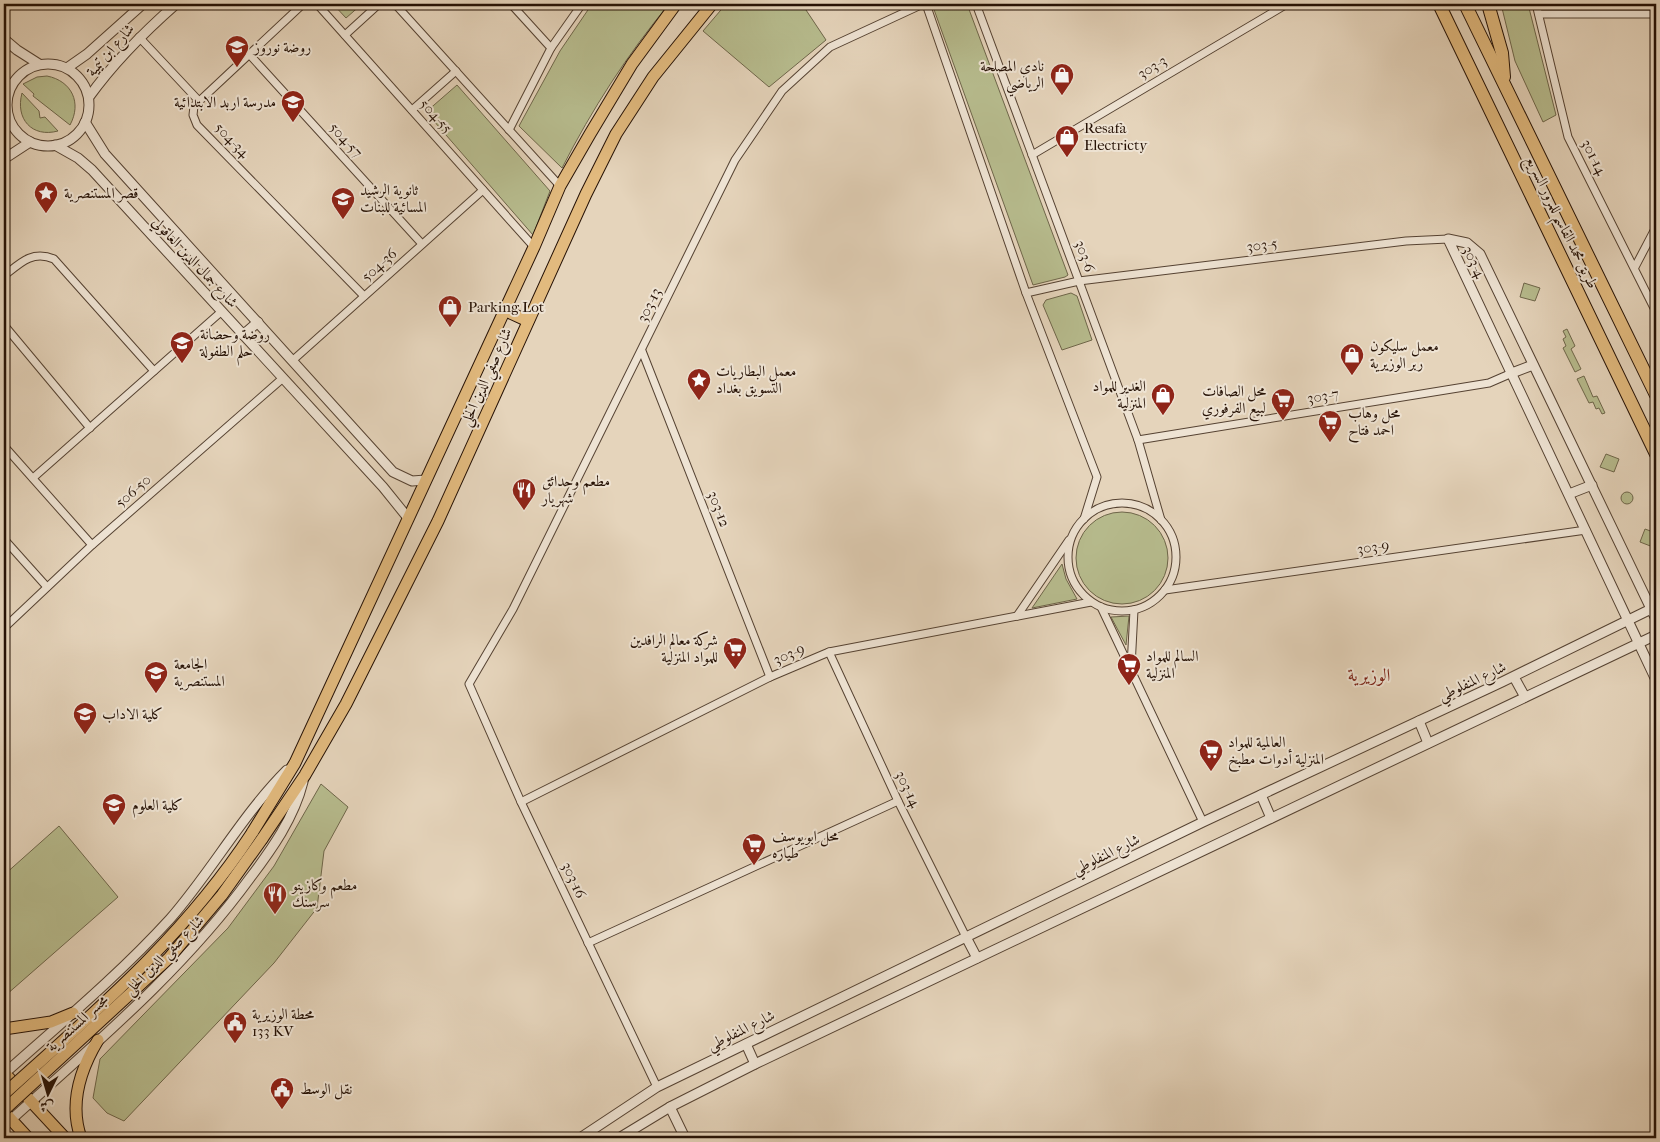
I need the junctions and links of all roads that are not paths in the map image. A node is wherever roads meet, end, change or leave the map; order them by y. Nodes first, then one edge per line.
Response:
1 (143, 4) edge
2 (176, 4) edge
3 (303, 4) edge
4 (317, 4) edge
5 (379, 4) edge
6 (395, 4) edge
7 (512, 4) edge
8 (582, 4) edge
9 (676, 4) edge
10 (712, 4) edge
11 (924, 4) edge
12 (976, 4) edge
13 (1287, 4) edge
14 (1439, 4) edge
15 (1465, 4) edge
16 (1488, 4) edge
17 (1536, 4) edge
18 (1539, 14) junction
19 (1656, 14) edge
20 (345, 35) junction
21 (139, 37) junction
22 (4, 39) edge
23 (551, 48) junction
24 (249, 54) junction
25 (39, 64) junction
26 (67, 68) junction
27 (456, 71) junction
28 (1504, 85) junction
29 (4, 87) edge
30 (89, 97) junction
31 (7, 98) junction
32 (199, 101) junction
33 (412, 110) junction
34 (6, 117) edge
35 (86, 122) junction
36 (509, 130) junction
37 (30, 142) junction
38 (55, 145) junction
39 (1032, 155) junction
40 (4, 159) edge
41 (560, 186) junction
42 (483, 190) junction
43 (1656, 227) edge
44 (1448, 239) junction
45 (422, 244) junction
46 (534, 247) junction
47 (1635, 267) junction
48 (4, 276) edge
49 (1079, 281) junction
50 (1026, 293) junction
51 (364, 296) junction
52 (504, 310) junction
53 (222, 311) junction
54 (1656, 312) edge
55 (528, 321) junction
56 (258, 322) junction
57 (4, 325) edge
58 (244, 335) junction
59 (642, 350) junction
60 (292, 361) junction
61 (1533, 364) junction
62 (154, 371) junction
63 (1512, 373) junction
64 (283, 378) junction
65 (1656, 395) edge
66 (349, 424) junction
67 (90, 428) junction
68 (336, 436) junction
69 (1138, 440) junction
70 (371, 448) junction
71 (5, 450) edge
72 (1656, 454) edge
73 (358, 460) junction
74 (33, 478) junction
75 (426, 480) junction
76 (1592, 485) junction
77 (1569, 494) junction
78 (408, 518) junction
79 (1084, 519) junction
80 (1161, 520) junction
81 (1586, 530) junction
82 (1074, 532) junction
83 (4, 539) edge
84 (92, 545) junction
85 (47, 587) junction
86 (1165, 590) junction
87 (1091, 602) junction
88 (1101, 607) junction
89 (1651, 609) junction
90 (1134, 610) junction
91 (1018, 616) junction
92 (1656, 619) edge
93 (1628, 620) junction
94 (4, 628) edge
95 (1656, 635) edge
96 (1639, 643) junction
97 (829, 652) junction
98 (1130, 667) junction
99 (1514, 677) junction
100 (770, 678) junction
101 (1656, 680) edge
102 (469, 684) joint
103 (1525, 697) junction
104 (1419, 721) junction
105 (1428, 743) junction
106 (294, 763) junction
107 (305, 775) junction
108 (1261, 795) junction
109 (898, 801) junction
110 (521, 802) junction
111 (1271, 818) junction
112 (1203, 822) junction
113 (257, 836) junction
114 (966, 936) junction
115 (148, 942) junction
116 (588, 943) junction
117 (147, 952) dead end
118 (977, 958) junction
119 (175, 968) junction
120 (163, 970) dead end
121 (73, 1013) junction
122 (4, 1029) edge
123 (98, 1040) junction
124 (746, 1044) junction
125 (755, 1064) junction
126 (5, 1075) edge
127 (657, 1087) junction
128 (4, 1094) edge
129 (28, 1099) junction
130 (670, 1107) junction
131 (6, 1118) edge
132 (28, 1138) edge
133 (65, 1138) edge
134 (81, 1138) edge
135 (580, 1138) edge
136 (620, 1138) edge
137 (685, 1138) edge

1 - 26 street, شارع ابن تيمية
2 - 21 street, شارع ابن تيمية
3 - 24 street
4 - 20 street, 504-55
5 - 20 street
6 - 27 street
7 - 23 street
8 - 23 street
9 - 41 main road, شارع صفي الدين الحلي
10 - 55 main road, شارع صفي الدين الحلي
11 - 50 street
11 - 59 street, 303-13
12 - 39 street, 303-6
13 - 39 street, 303-3
14 - 72 highway, طريق محمد القاسم للمرور السريع
15 - 28 highway, طريق محمد القاسم للمرور السريع
16 - 28 highway
17 - 18 street, 301-14
18 - 19 street
18 - 47 street, 301-14
20 - 33 street, 504-55
21 - 30 street, شارع ابن تيمية
21 - 32 street
22 - 25 street
23 - 36 street
24 - 32 street
24 - 45 street, 504-57
25 - 26 street
25 - 31 street
26 - 30 street
27 - 33 street
27 - 36 street
28 - 65 highway, طريق محمد القاسم للمرور السريع
29 - 31 street
30 - 35 street
31 - 34 street
32 - 51 street, 504-34
33 - 42 street, 504-55
34 - 37 street
35 - 38 street
35 - 56 street, شارع جمال الدين العاقولي
36 - 41 street
37 - 38 street
37 - 40 street
38 - 53 street, شارع جمال الدين العاقولي
39 - 49 street, 303-6
41 - 46 main road, شارع صفي الدين الحلي
42 - 45 street, 504-36
42 - 46 street, 504-55
43 - 47 street
44 - 49 street, 303-5
44 - 61 street, 303-4
44 - 63 street, 303-4
45 - 51 street, 504-36
46 - 52 main road, شارع صفي الدين الحلي
47 - 54 street, 301-14
48 - 62 street
49 - 50 street, 303-5
49 - 69 street, 303-6
50 - 79 street
51 - 60 street, 504-36
52 - 55 main road
52 - 75 main road, شارع صفي الدين الحلي
53 - 58 street, شارع جمال الدين العاقولي
53 - 62 street
55 - 107 main road, شارع صفي الدين الحلي
56 - 58 street
56 - 60 street, شارع جمال الدين العاقولي
57 - 67 street
58 - 64 street, شارع جمال الدين العاقولي
59 - 100 street, 303-12
59 - 102 street, 303-13
60 - 66 street, شارع جمال الدين العاقولي
61 - 63 street
61 - 76 street, 303-4
62 - 67 street
63 - 69 street, 303-7
63 - 77 street, 303-4
64 - 68 street, شارع جمال الدين العاقولي
64 - 84 street, 506-50
66 - 68 street
66 - 70 street, شارع جمال الدين العاقولي
67 - 74 street
68 - 73 street, شارع جمال الدين العاقولي
69 - 80 street, 303-6
70 - 73 street
70 - 75 street, شارع جمال الدين العاقولي
71 - 74 street
73 - 78 street, شارع جمال الدين العاقولي
74 - 84 street
75 - 78 main road, شارع صفي الدين الحلي
76 - 77 street
76 - 89 street, 303-4
77 - 81 street, 303-4
78 - 106 main road, شارع صفي الدين الحلي
79 - 80 street
79 - 82 street
80 - 86 street
81 - 86 street, 303-9
81 - 93 street, 303-4
82 - 87 street
82 - 91 street
83 - 85 street
84 - 85 street, 506-50
85 - 94 street, 506-50
86 - 90 street
87 - 88 street
87 - 91 street, 303-9
88 - 90 street
88 - 98 street
89 - 92 street, 303-4
89 - 93 street, شارع المنفلوطي
90 - 98 street
91 - 97 street, 303-9
93 - 96 street, 303-4
93 - 99 street, شارع المنفلوطي
95 - 96 street
96 - 101 street, 303-4
96 - 103 street
97 - 100 street, 303-9
97 - 109 street, 303-14
98 - 112 street
99 - 103 street
99 - 104 street, شارع المنفلوطي
100 - 110 street, 303-9
102 - 110 street, 303-16
103 - 105 street
104 - 105 street
104 - 108 street, شارع المنفلوطي
105 - 111 street
106 - 113 main road, شارع صفي الدين الحلي
106 - 115 street, شارع صفي الدين الحلي
107 - 113 main road, شارع صفي الدين الحلي
107 - 119 street, شارع صفي الدين الحلي
108 - 111 street
108 - 112 street, شارع المنفلوطي
109 - 114 street, 303-14
109 - 116 street
110 - 116 street, 303-16
111 - 118 street
112 - 114 street, شارع المنفلوطي
113 - 128 main road, مجسر المستنصرية, bridge
113 - 131 main road, مجسر المستنصرية, bridge
114 - 118 street
114 - 124 street, شارع المنفلوطي
115 - 117 street
115 - 121 street, شارع صفي الدين الحلي
116 - 127 street, 303-16
118 - 125 street
119 - 120 street
119 - 123 street, شارع صفي الدين الحلي
121 - 122 main road
121 - 126 street, شارع صفي الدين الحلي
123 - 129 street, شارع صفي الدين الحلي
123 - 134 main road
124 - 125 street
124 - 127 street, شارع المنفلوطي
125 - 130 street
127 - 135 street, شارع المنفلوطي
129 - 131 street, شارع صفي الدين الحلي
129 - 133 main road
130 - 136 street
130 - 137 street
131 - 132 main road

